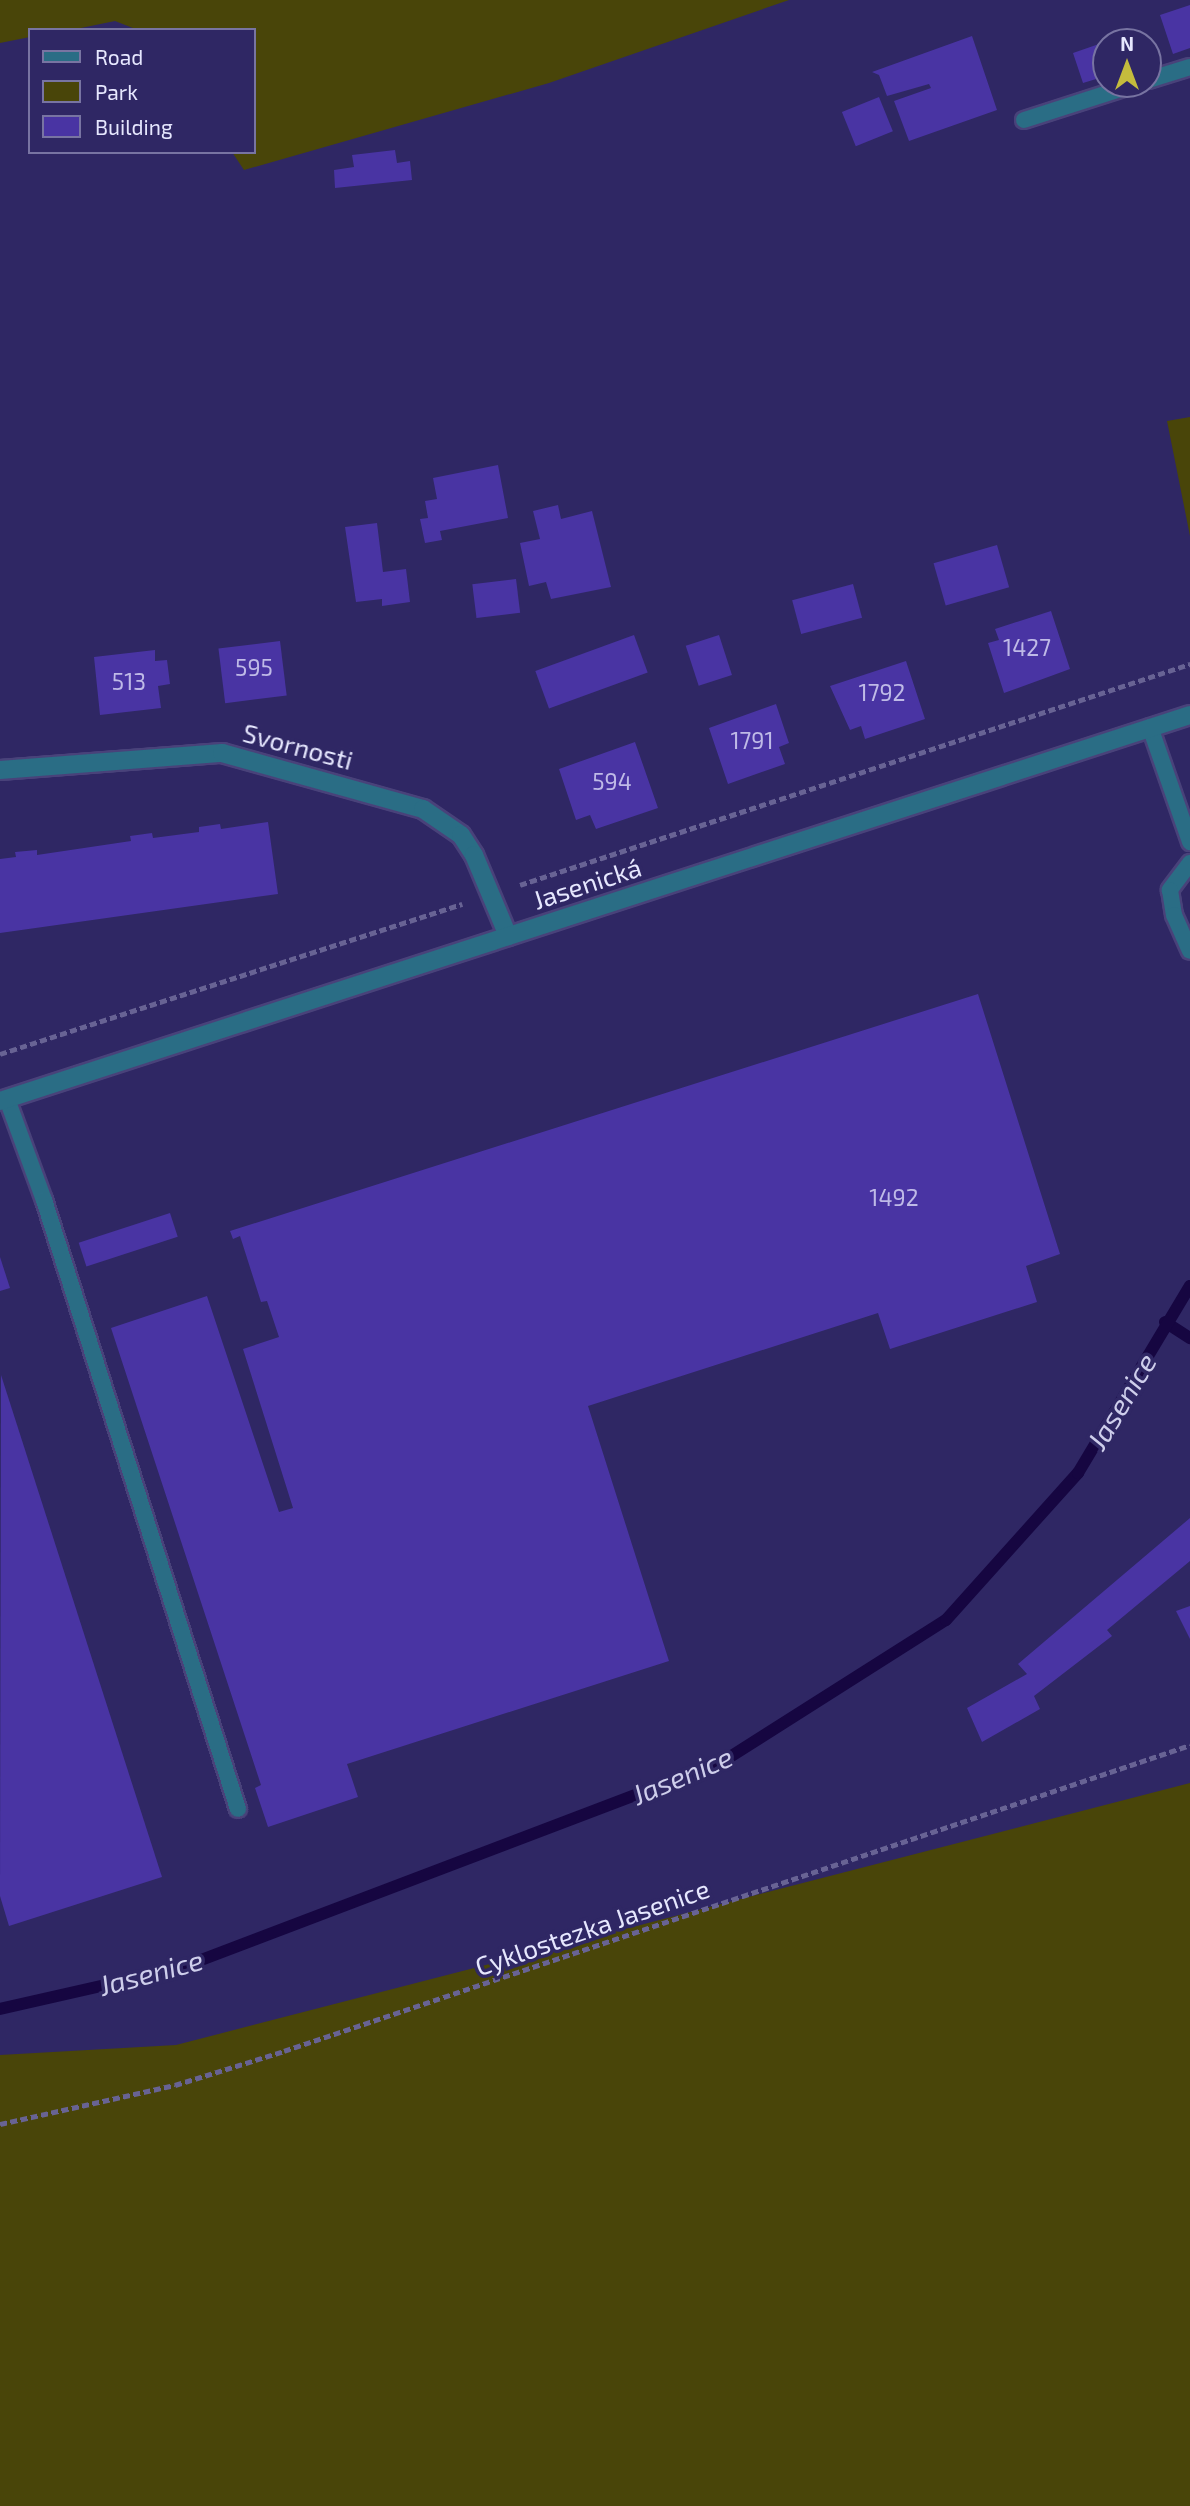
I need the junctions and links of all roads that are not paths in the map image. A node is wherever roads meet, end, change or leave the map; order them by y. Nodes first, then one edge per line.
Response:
1 (1190, 67) edge
2 (1162, 76) edge
3 (1092, 98) edge
4 (1024, 120) dead end
5 (1190, 715) edge
6 (1150, 727) junction
7 (0, 771) edge
8 (1190, 842) edge
9 (1190, 863) edge
10 (508, 936) junction
11 (1190, 951) edge
12 (4, 1100) edge
13 (238, 1809) dead end

1 - 2 lane
3 - 4 lane
5 - 6 street, Jasenická
6 - 8 lane
6 - 10 street, Jasenická
7 - 10 street, Svornosti
9 - 11 lane
10 - 12 street, Jasenická
12 - 13 lane

